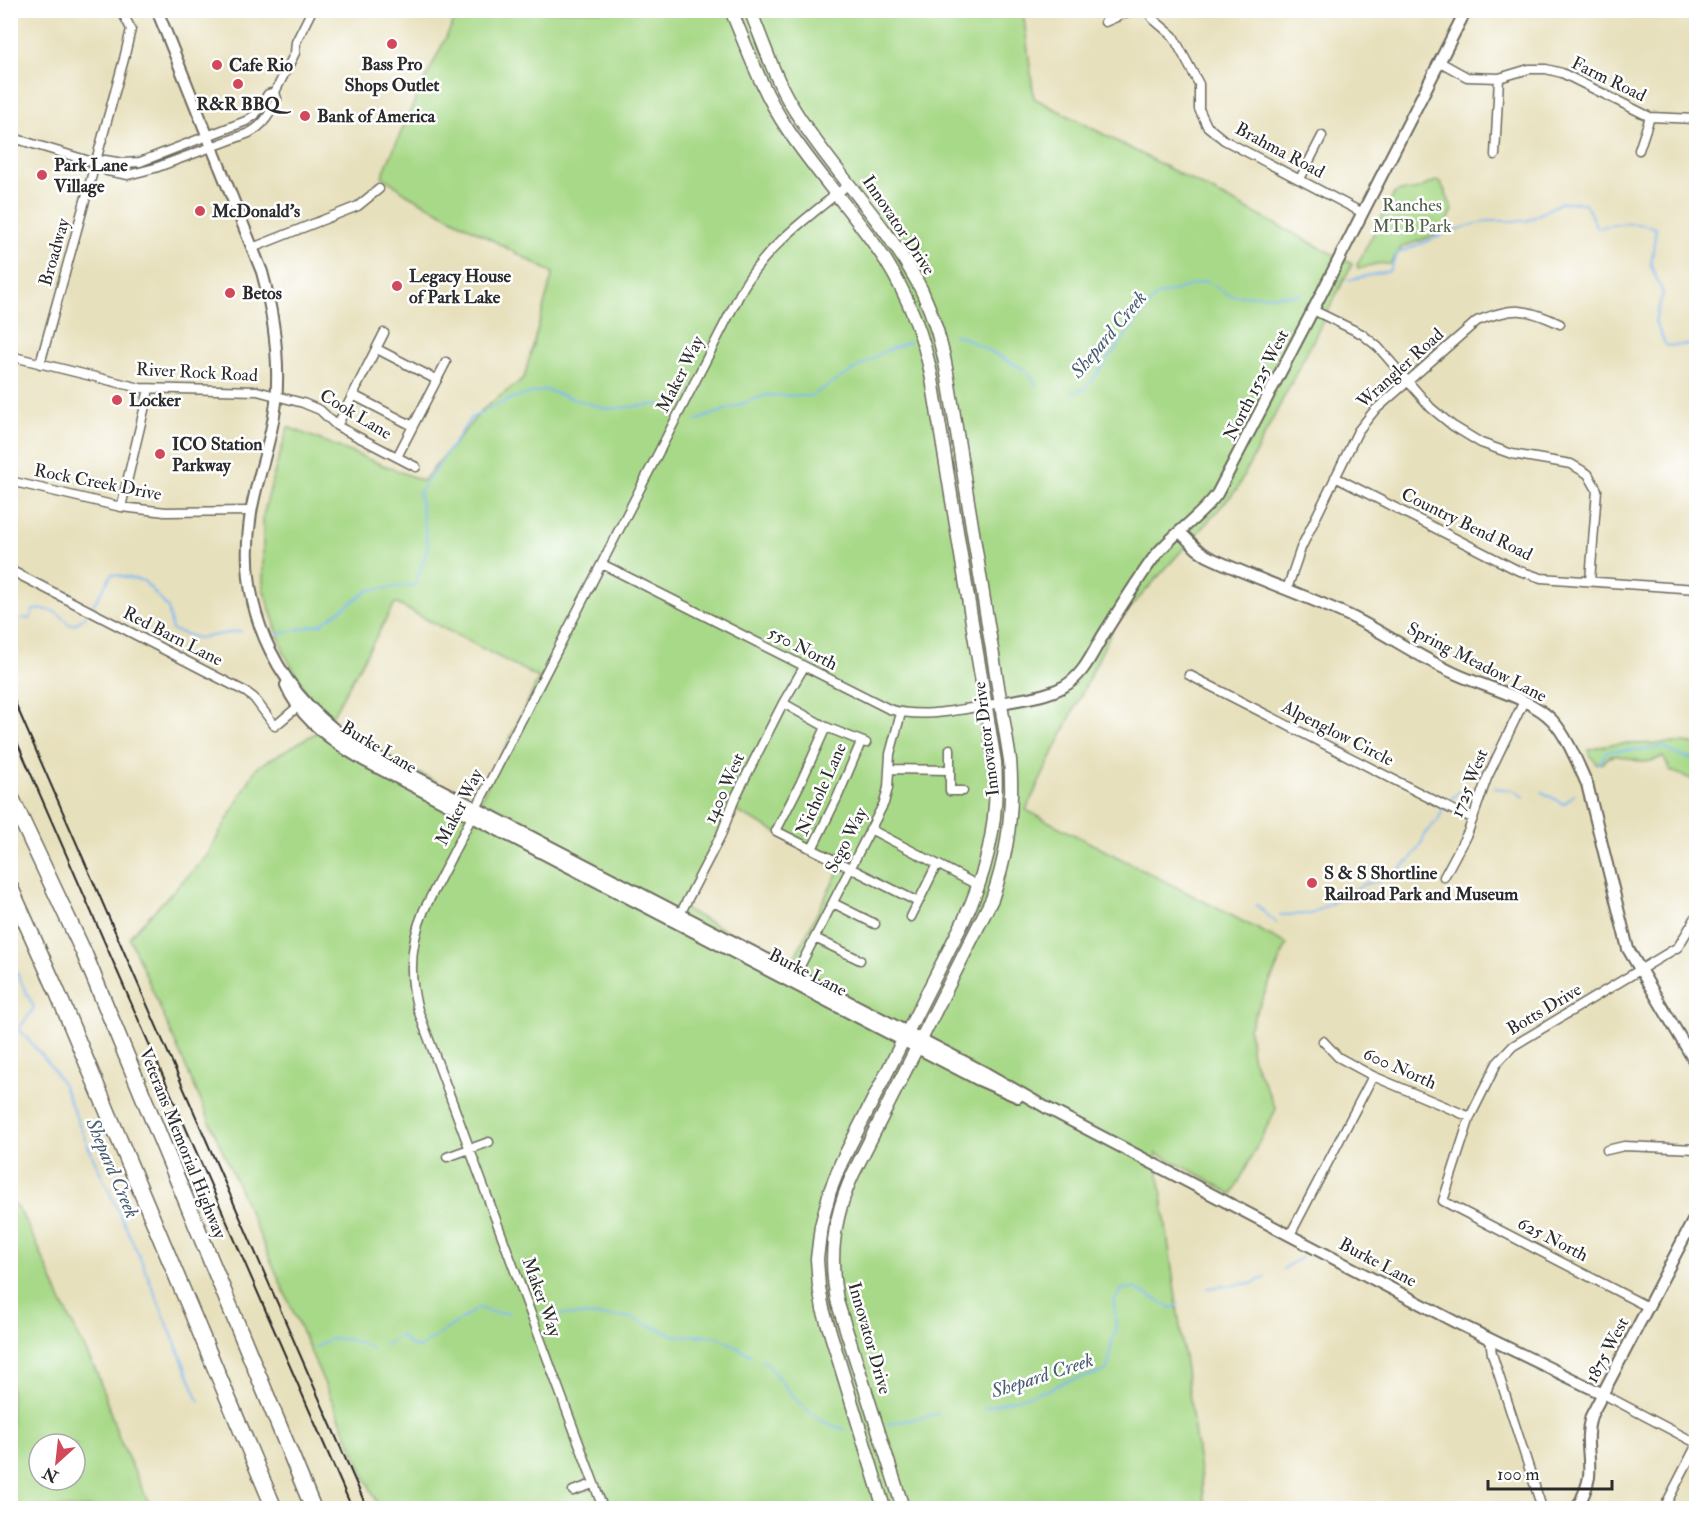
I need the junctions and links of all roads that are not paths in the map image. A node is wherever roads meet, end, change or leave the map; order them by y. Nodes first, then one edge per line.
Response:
1 (121, 10) edge
2 (157, 10) edge
3 (312, 10) edge
4 (731, 10) edge
5 (750, 10) edge
6 (1133, 10) edge
7 (1147, 10) edge
8 (1466, 10) edge
9 (1105, 22) dead end
10 (1440, 62) junction
11 (1499, 78) junction
12 (1650, 117) junction
13 (1696, 119) edge
14 (1322, 136) dead end
15 (10, 137) edge
16 (210, 141) junction
17 (1639, 150) dead end
18 (1495, 155) dead end
19 (96, 163) junction
20 (1300, 179) junction
21 (849, 184) junction
22 (379, 189) dead end
23 (836, 194) junction
24 (1363, 213) junction
25 (252, 248) junction
26 (1313, 310) junction
27 (1560, 324) dead end
28 (384, 333) dead end
29 (377, 348) junction
30 (10, 356) edge
31 (446, 362) dead end
32 (40, 364) junction
33 (437, 380) junction
34 (1408, 382) junction
35 (149, 389) junction
36 (353, 395) junction
37 (276, 396) junction
38 (337, 426) junction
39 (413, 426) junction
40 (397, 457) junction
41 (416, 467) dead end
42 (1335, 477) junction
43 (10, 481) edge
44 (121, 507) junction
45 (252, 511) junction
46 (1180, 532) junction
47 (602, 564) junction
48 (10, 570) edge
49 (1590, 581) junction
50 (1287, 589) junction
51 (1696, 589) edge
52 (804, 667) junction
53 (1189, 675) dead end
54 (1524, 701) junction
55 (783, 703) junction
56 (1001, 703) junction
57 (301, 704) junction
58 (986, 705) junction
59 (901, 713) junction
60 (826, 727) junction
61 (950, 749) dead end
62 (889, 769) junction
63 (950, 770) junction
64 (963, 791) dead end
65 (10, 795) edge
66 (475, 813) junction
67 (1473, 818) junction
68 (870, 829) junction
69 (812, 849) junction
70 (937, 864) junction
71 (850, 868) junction
72 (1444, 877) dead end
73 (979, 886) junction
74 (10, 887) edge
75 (918, 902) junction
76 (833, 903) junction
77 (911, 917) dead end
78 (678, 918) junction
79 (1696, 918) edge
80 (875, 924) dead end
81 (815, 938) junction
82 (860, 960) dead end
83 (1641, 970) junction
84 (796, 974) junction
85 (905, 1036) junction
86 (1323, 1041) dead end
87 (920, 1043) junction
88 (1696, 1064) edge
89 (1373, 1076) junction
90 (1470, 1117) junction
91 (489, 1142) dead end
92 (469, 1149) junction
93 (1696, 1149) edge
94 (1607, 1150) dead end
95 (447, 1157) dead end
96 (1443, 1201) joint
97 (1696, 1215) edge
98 (1290, 1235) junction
99 (1648, 1307) junction
100 (1490, 1339) junction
101 (1603, 1394) junction
102 (1696, 1445) edge
103 (593, 1484) junction
104 (573, 1491) dead end
105 (274, 1509) edge
106 (313, 1509) edge
107 (603, 1509) edge
108 (884, 1509) edge
109 (903, 1509) edge
110 (1542, 1509) edge
111 (1577, 1509) edge
112 (1664, 1509) edge

1 - 19 street, Broadway
2 - 16 street, Burke Lane
3 - 16 street
4 - 23 main road, Innovator Drive
5 - 21 main road, Innovator Drive
6 - 9 street
7 - 20 street, Brahma Road
8 - 10 street, North 1525 West
10 - 11 street, Farm Road
10 - 24 street, North 1525 West
11 - 12 street, Farm Road
11 - 18 street
12 - 13 street, Farm Road
12 - 17 street
14 - 20 street
15 - 19 street
16 - 19 street
16 - 25 street, Burke Lane
19 - 32 street, Broadway
20 - 24 street, Brahma Road
21 - 23 street, Maker Way
21 - 56 main road, Innovator Drive
22 - 25 street
23 - 47 street, Maker Way
23 - 58 main road, Innovator Drive
24 - 26 street, North 1525 West
25 - 37 street, Burke Lane
26 - 34 street
26 - 46 street, North 1525 West
27 - 34 street, Wrangler Road
28 - 29 street
29 - 33 street
29 - 36 street
30 - 32 street, River Rock Road
31 - 33 street
32 - 35 street, River Rock Road
33 - 39 street
34 - 42 street, Wrangler Road
34 - 49 street
35 - 37 street, River Rock Road
35 - 44 street
36 - 38 street
36 - 39 street
37 - 38 street, Cook Lane
37 - 45 street, Burke Lane
38 - 40 street, Cook Lane
39 - 40 street
40 - 41 street, Cook Lane
42 - 49 street, Country Bend Road
42 - 50 street, Wrangler Road
43 - 44 street, Rock Creek Drive
44 - 45 street, Rock Creek Drive
45 - 57 street, Burke Lane
46 - 50 street, Spring Meadow Lane
46 - 56 street, North 1525 West
47 - 52 street, 550 North
47 - 66 street, Maker Way
48 - 57 street, Red Barn Lane
49 - 51 street, Country Bend Road
50 - 54 street, Spring Meadow Lane
52 - 55 street, 1400 West
52 - 59 street, 550 North
53 - 67 street, Alpenglow Circle
54 - 67 street, 1725 West
54 - 83 street, Spring Meadow Lane
55 - 60 street
55 - 78 street, 1400 West
56 - 58 street, 550 North
56 - 87 main road, Innovator Drive
57 - 66 street, Burke Lane
58 - 59 street, 550 North
58 - 73 main road, Innovator Drive
59 - 62 street, Sego Way
60 - 69 street
60 - 69 street, Nichole Lane
61 - 63 street
62 - 63 street
62 - 68 street, Sego Way
63 - 64 street
65 - 106 highway, Veterans Memorial Highway
66 - 78 street, Burke Lane
66 - 92 street, Maker Way
67 - 72 street, 1725 West
68 - 70 street
68 - 71 street, Sego Way
69 - 71 street
70 - 73 street
70 - 75 street
71 - 75 street
71 - 76 street, Sego Way
73 - 85 main road, Innovator Drive
74 - 105 highway
75 - 77 street
76 - 80 street
76 - 81 street, Sego Way
78 - 84 street, Burke Lane
78 - 85 street, Burke Lane
79 - 83 street, Botts Drive
81 - 82 street
81 - 84 street, Sego Way
83 - 88 street, Spring Meadow Lane
83 - 90 street, Botts Drive
84 - 85 street, Burke Lane
85 - 87 street, Burke Lane
85 - 108 main road, Innovator Drive
86 - 89 street, 600 North
87 - 98 street, Burke Lane
87 - 109 main road, Innovator Drive
89 - 90 street, 600 North
89 - 98 street
90 - 96 street, Botts Drive
91 - 92 street
92 - 95 street
92 - 103 street, Maker Way
93 - 94 street
96 - 99 street, 625 North
97 - 99 street, 1875 West
98 - 100 street, Burke Lane
99 - 101 street, 1875 West
100 - 101 street, Burke Lane
100 - 110 street
101 - 102 street, Burke Lane
101 - 111 street, 1875 West
102 - 112 street
103 - 104 street
103 - 107 street, Maker Way

